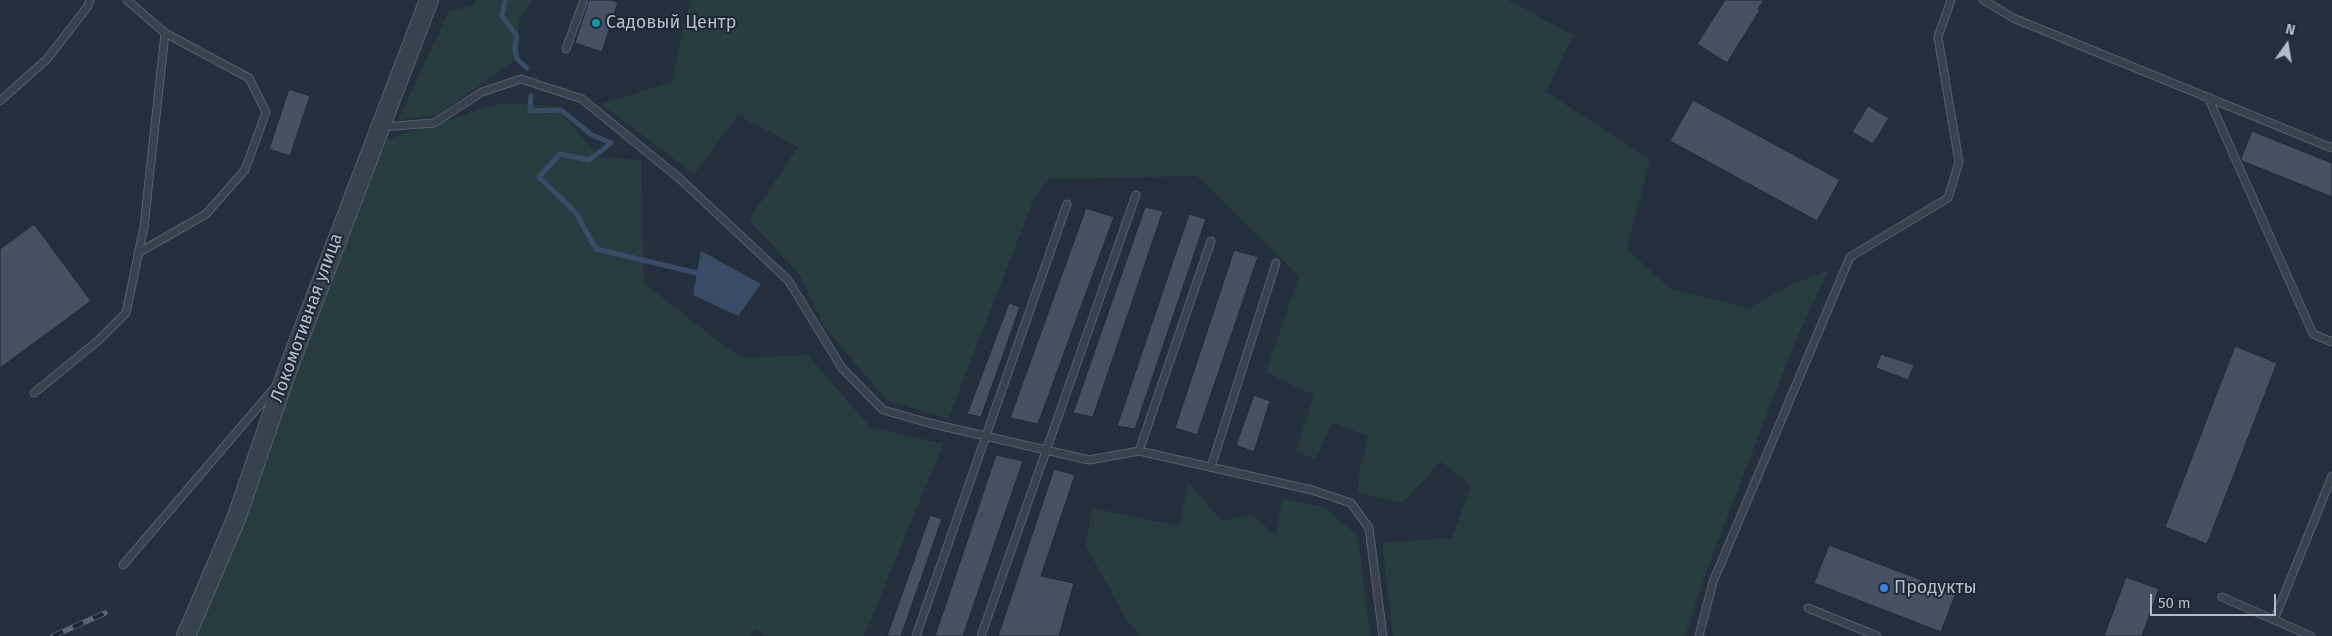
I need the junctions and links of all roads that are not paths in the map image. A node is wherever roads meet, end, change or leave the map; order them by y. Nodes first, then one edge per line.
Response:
1 (90, 0) edge
2 (127, 0) edge
3 (429, 0) edge
4 (584, 0) edge
5 (1951, 0) edge
6 (1983, 0) edge
7 (165, 33) junction
8 (566, 49) dead end
9 (2208, 97) junction
10 (0, 101) edge
11 (379, 127) junction
12 (2332, 148) edge
13 (1136, 194) dead end
14 (1067, 204) dead end
15 (1211, 241) dead end
16 (138, 253) junction
17 (1276, 263) dead end
18 (2332, 342) edge
19 (286, 374) junction
20 (34, 393) dead end
21 (987, 436) junction
22 (1046, 450) junction
23 (1140, 451) junction
24 (1212, 468) junction
25 (2332, 476) edge
26 (123, 566) dead end
27 (2222, 597) dead end
28 (1808, 608) dead end
29 (2274, 620) junction
30 (186, 636) edge
31 (916, 636) edge
32 (981, 636) edge
33 (1383, 636) edge
34 (1699, 636) edge
35 (1877, 636) edge
36 (2311, 636) edge

1 - 10 lane
2 - 7 lane
3 - 11 street, Локомотивная улица
4 - 8 lane
5 - 34 lane
6 - 9 lane
7 - 16 lane
7 - 16 lane
9 - 12 lane
9 - 18 lane
11 - 19 street, Локомотивная улица
11 - 21 lane
13 - 22 lane
14 - 21 lane
15 - 23 lane
16 - 20 lane
17 - 24 lane
19 - 26 lane
19 - 30 street, Локомотивная улица
21 - 22 lane
21 - 31 lane
22 - 23 lane
22 - 32 lane
23 - 24 lane
24 - 33 lane
25 - 29 lane
27 - 29 lane
28 - 35 lane
29 - 36 lane

